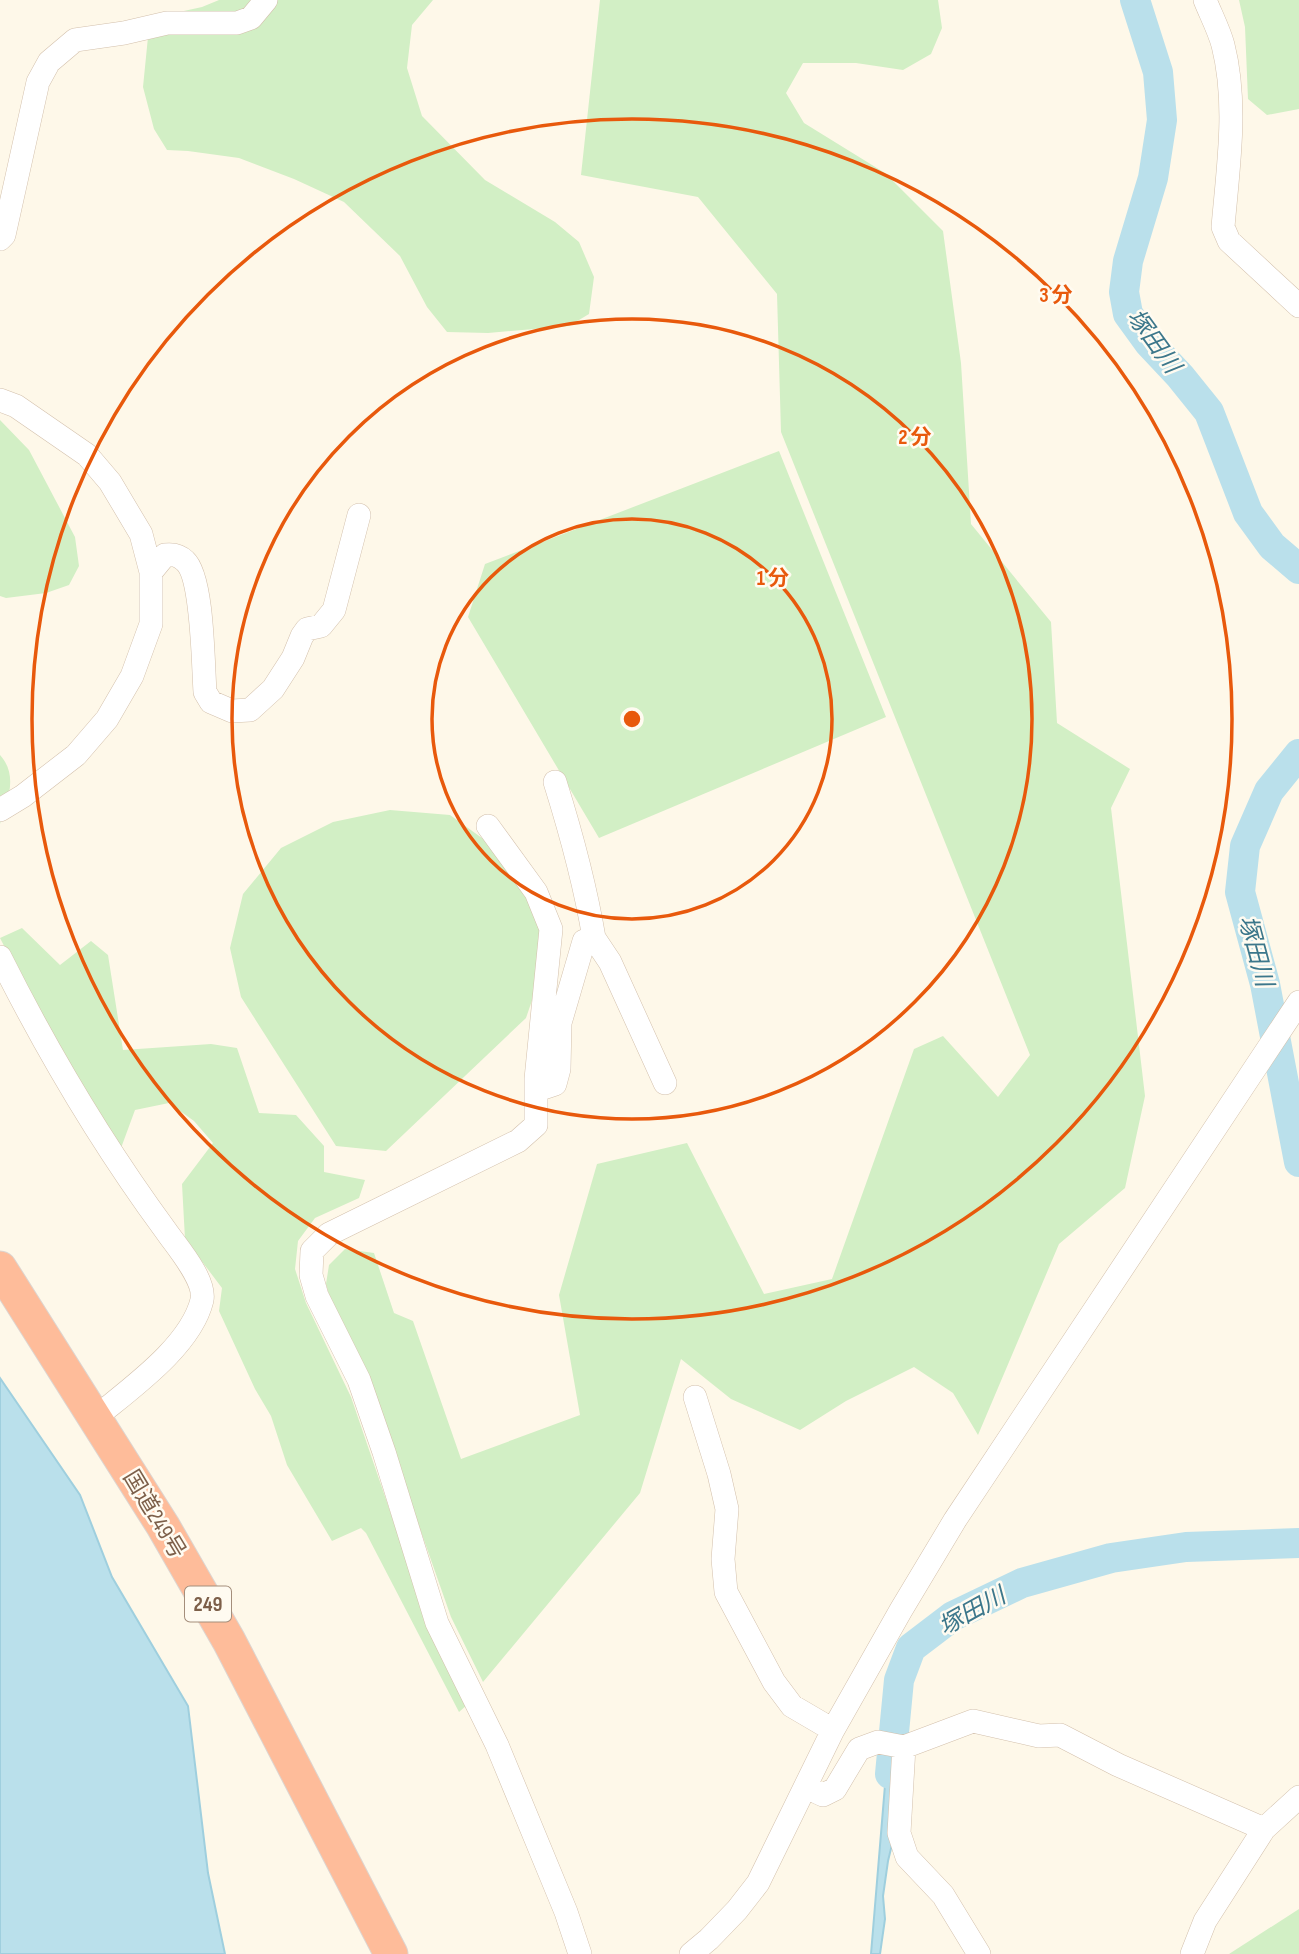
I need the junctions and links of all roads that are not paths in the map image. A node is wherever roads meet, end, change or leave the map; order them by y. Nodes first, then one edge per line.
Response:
1 (266, 0) edge
2 (1205, 0) edge
3 (0, 239) edge
4 (1299, 306) edge
5 (0, 400) edge
6 (359, 515) dead end
7 (151, 572) junction
8 (555, 782) dead end
9 (0, 810) edge
10 (488, 826) dead end
11 (594, 938) junction
12 (0, 957) edge
13 (1296, 1008) edge
14 (536, 1079) junction
15 (665, 1083) dead end
16 (0, 1268) edge
17 (695, 1397) dead end
18 (96, 1417) junction
19 (833, 1730) junction
20 (893, 1745) junction
21 (806, 1787) junction
22 (1299, 1797) edge
23 (1264, 1829) junction
24 (391, 1954) edge
25 (580, 1954) edge
26 (691, 1954) edge
27 (979, 1954) edge
28 (1192, 1954) edge

1 - 3 street
2 - 4 street
5 - 7 street
6 - 7 street
7 - 9 street
8 - 11 street
10 - 14 street
11 - 14 street
11 - 15 street
12 - 18 street
13 - 19 street
14 - 25 street
16 - 18 highway, 国道249号 / 249
17 - 19 street
18 - 24 highway, 国道249号 / 249
19 - 21 street
20 - 21 street
20 - 23 street
20 - 27 street
21 - 26 street
22 - 23 street
23 - 28 street

